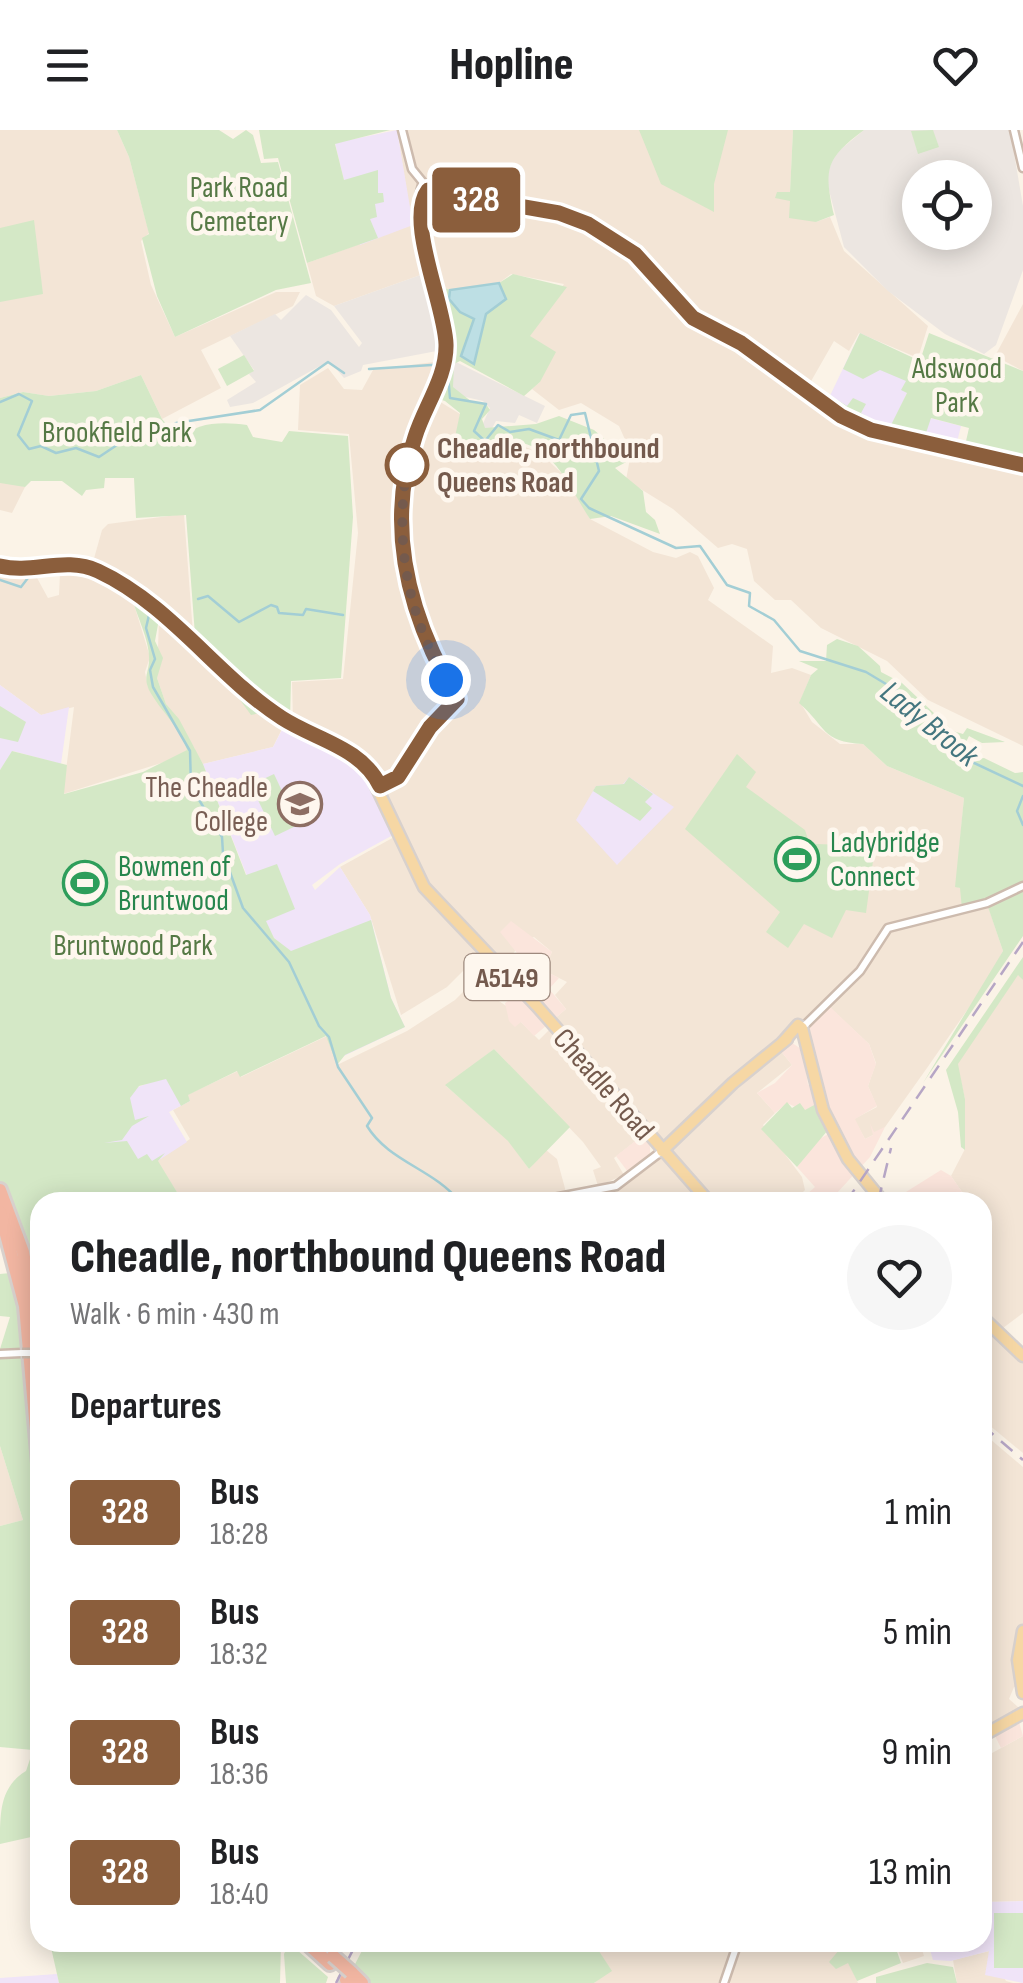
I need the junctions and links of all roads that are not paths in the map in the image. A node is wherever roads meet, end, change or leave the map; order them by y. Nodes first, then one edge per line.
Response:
1 (402, 130) edge
2 (1014, 130) edge
3 (1023, 168) edge
4 (425, 187) junction
5 (1023, 465) edge
6 (0, 566) edge
7 (380, 786) junction
8 (1023, 886) edge
9 (814, 1014) junction
10 (798, 1028) junction
11 (782, 1042) junction
12 (808, 1048) junction
13 (662, 1152) junction
14 (0, 1190) edge
15 (585, 1192) edge
16 (700, 1192) edge
17 (875, 1192) edge
18 (0, 1212) edge
19 (30, 1280) edge
20 (992, 1327) edge
21 (30, 1353) edge
22 (0, 1354) edge
23 (1023, 1356) edge
24 (30, 1362) edge
25 (1023, 1631) edge
26 (1023, 1693) edge
27 (1023, 1713) edge
28 (992, 1730) edge
29 (322, 1952) edge
30 (735, 1952) edge
31 (349, 1978) edge
32 (362, 1983) edge
33 (724, 1983) edge

1 - 4 street
2 - 3 street
4 - 5 street
4 - 7 street
6 - 7 main road, Cheadle Road / A5149
7 - 13 main road, Cheadle Road / A5149
8 - 9 street
9 - 10 street
9 - 12 street
10 - 11 main road
10 - 12 main road
11 - 12 main road
11 - 13 main road
12 - 17 main road
13 - 15 street
13 - 16 main road, Cheadle Road
14 - 19 highway
18 - 24 highway
20 - 23 main road
21 - 22 street, bridge
25 - 26 main road
27 - 28 main road
29 - 31 highway, bridge
30 - 33 street
31 - 32 highway

